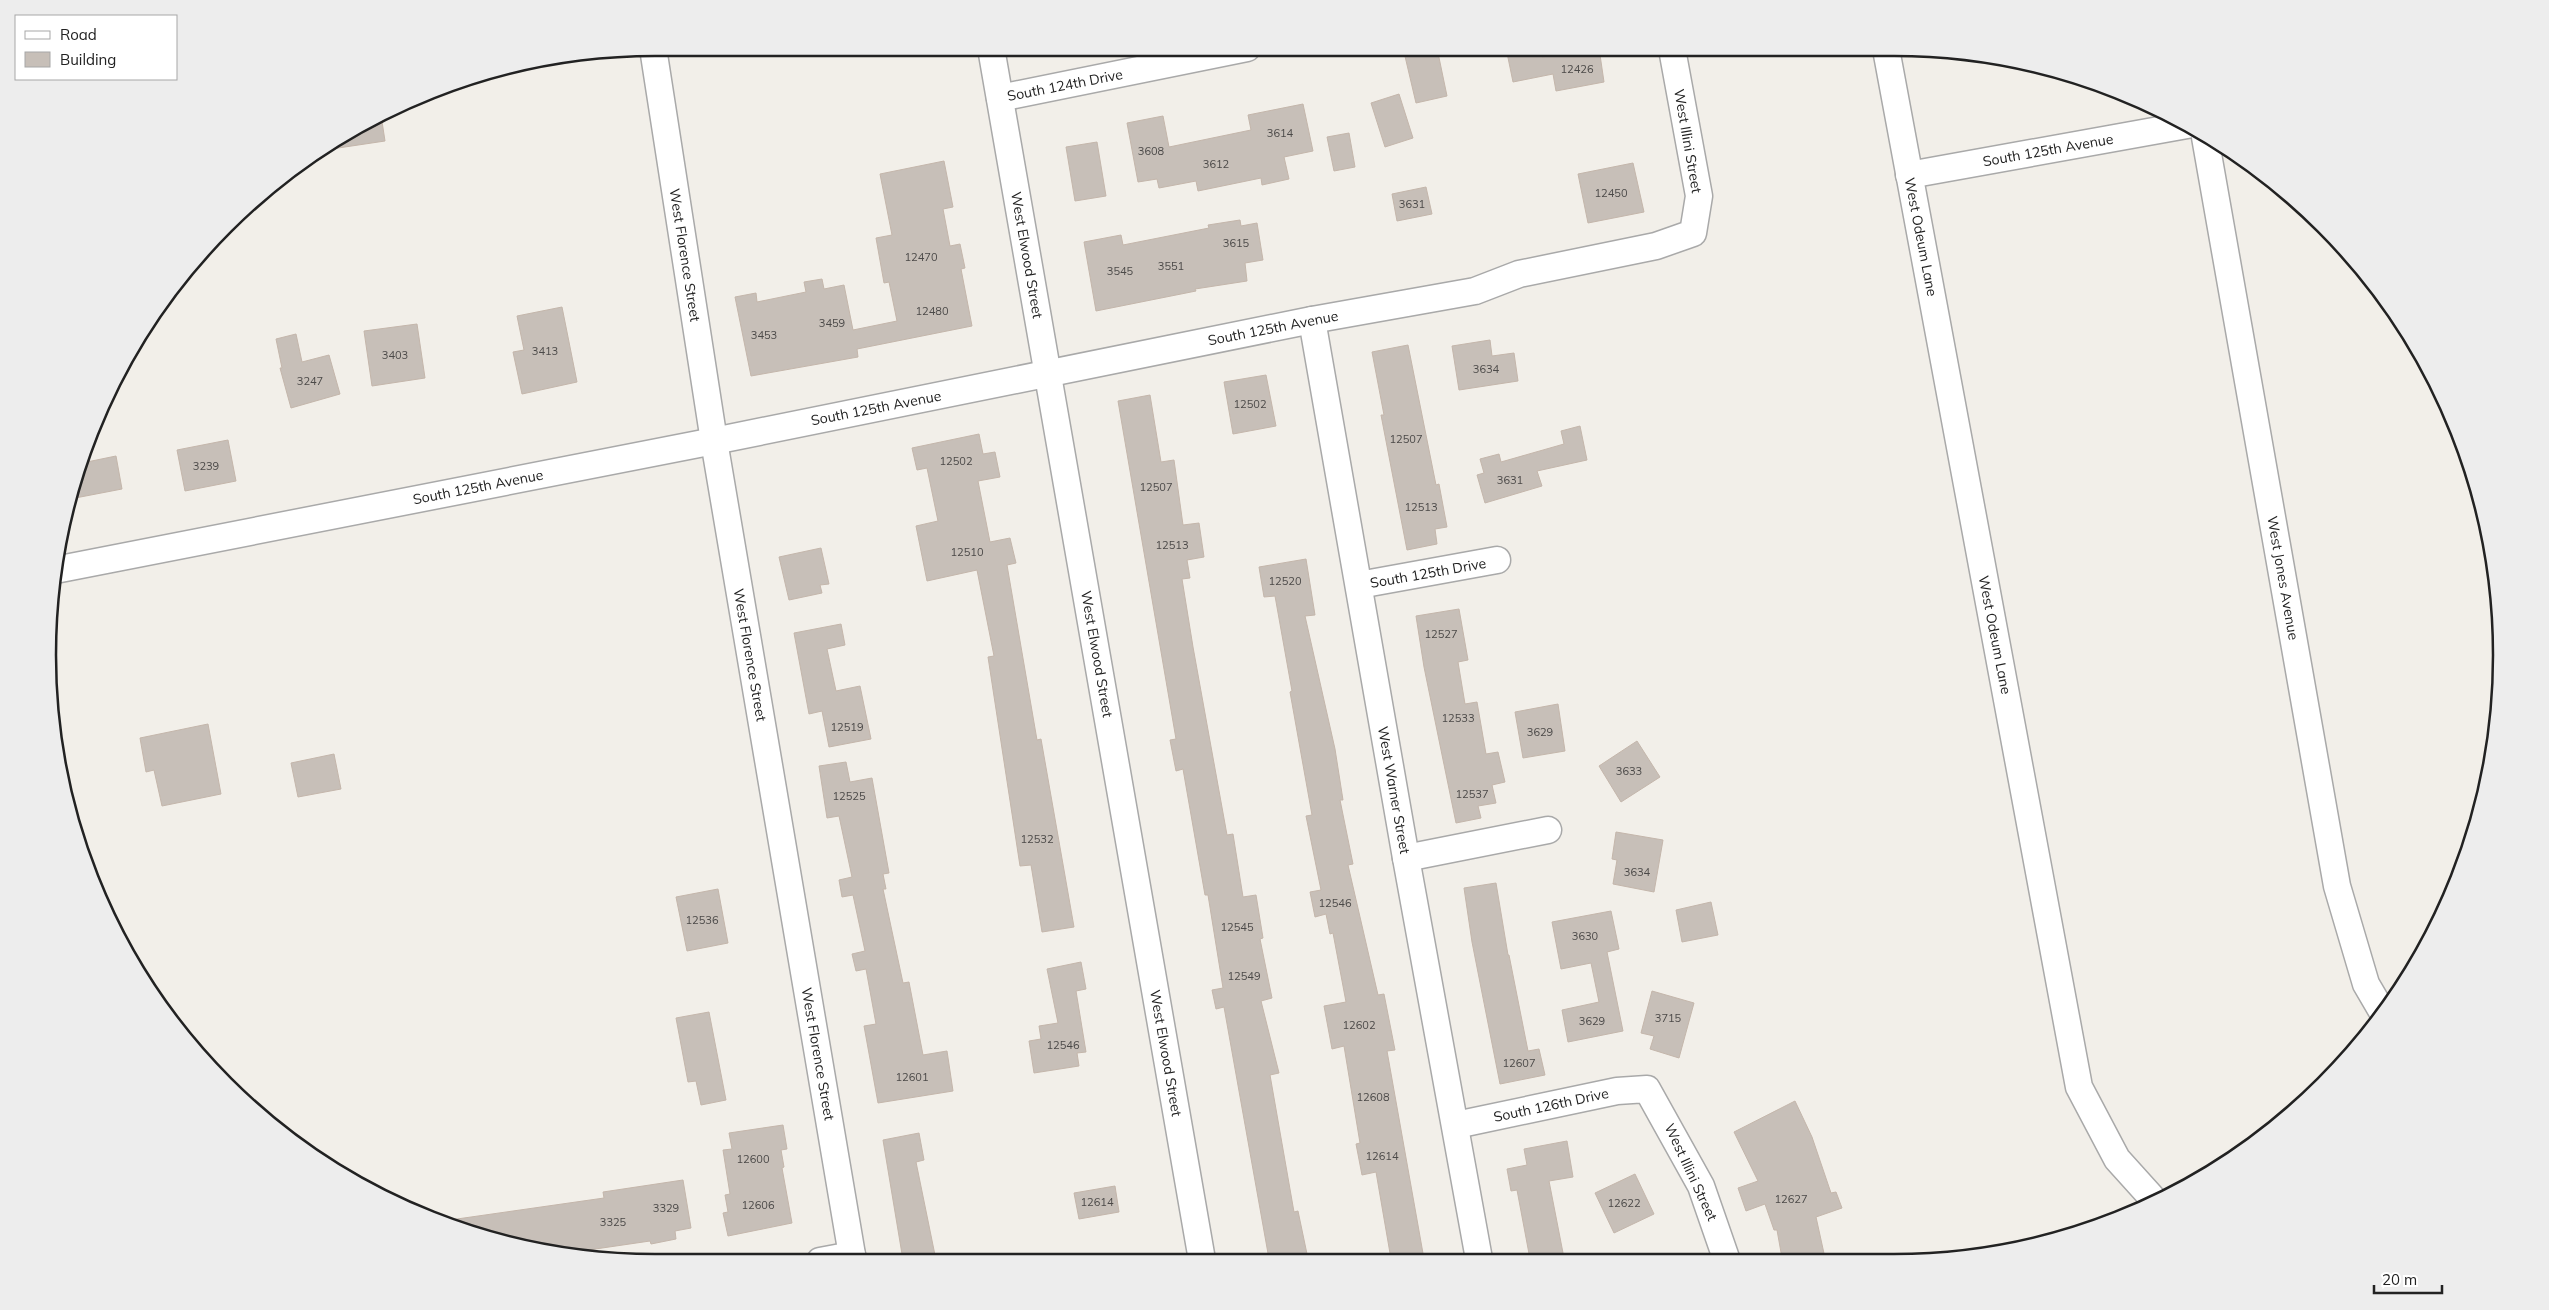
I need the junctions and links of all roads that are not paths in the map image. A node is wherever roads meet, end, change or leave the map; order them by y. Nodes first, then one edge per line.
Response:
1 (654, 56) edge
2 (992, 56) edge
3 (1207, 56) edge
4 (1673, 56) edge
5 (1887, 56) edge
6 (1000, 98) junction
7 (2176, 127) edge
8 (2206, 144) edge
9 (1909, 175) junction
10 (1693, 233) joint
11 (1312, 320) junction
12 (1048, 373) junction
13 (714, 441) junction
14 (1497, 560) dead end
15 (63, 569) edge
16 (1359, 585) junction
17 (1548, 830) dead end
18 (1406, 858) junction
19 (2379, 1006) edge
20 (1647, 1089) joint
21 (1456, 1125) junction
22 (2150, 1196) edge
23 (852, 1254) edge
24 (1201, 1254) edge
25 (1478, 1254) edge
26 (1725, 1254) edge

1 - 13 street, West Florence Street
2 - 6 street, West Elwood Street
3 - 6 street, South 124th Drive
4 - 10 street, West Illini Street
5 - 9 street, West Odeum Lane
6 - 12 street, West Elwood Street
7 - 9 street, South 125th Avenue
8 - 19 street, West Jones Avenue
9 - 22 street, West Odeum Lane
10 - 11 street, South 125th Avenue
11 - 12 street, South 125th Avenue
11 - 16 street, West Warner Street
12 - 13 street, South 125th Avenue
12 - 24 street, West Elwood Street
13 - 15 street, South 125th Avenue
13 - 23 street, West Florence Street
14 - 16 street, South 125th Drive
16 - 18 street, West Warner Street
17 - 18 street
18 - 21 street, West Warner Street
20 - 21 street, South 126th Drive
20 - 26 street, West Illini Street
21 - 25 street, West Warner Street

